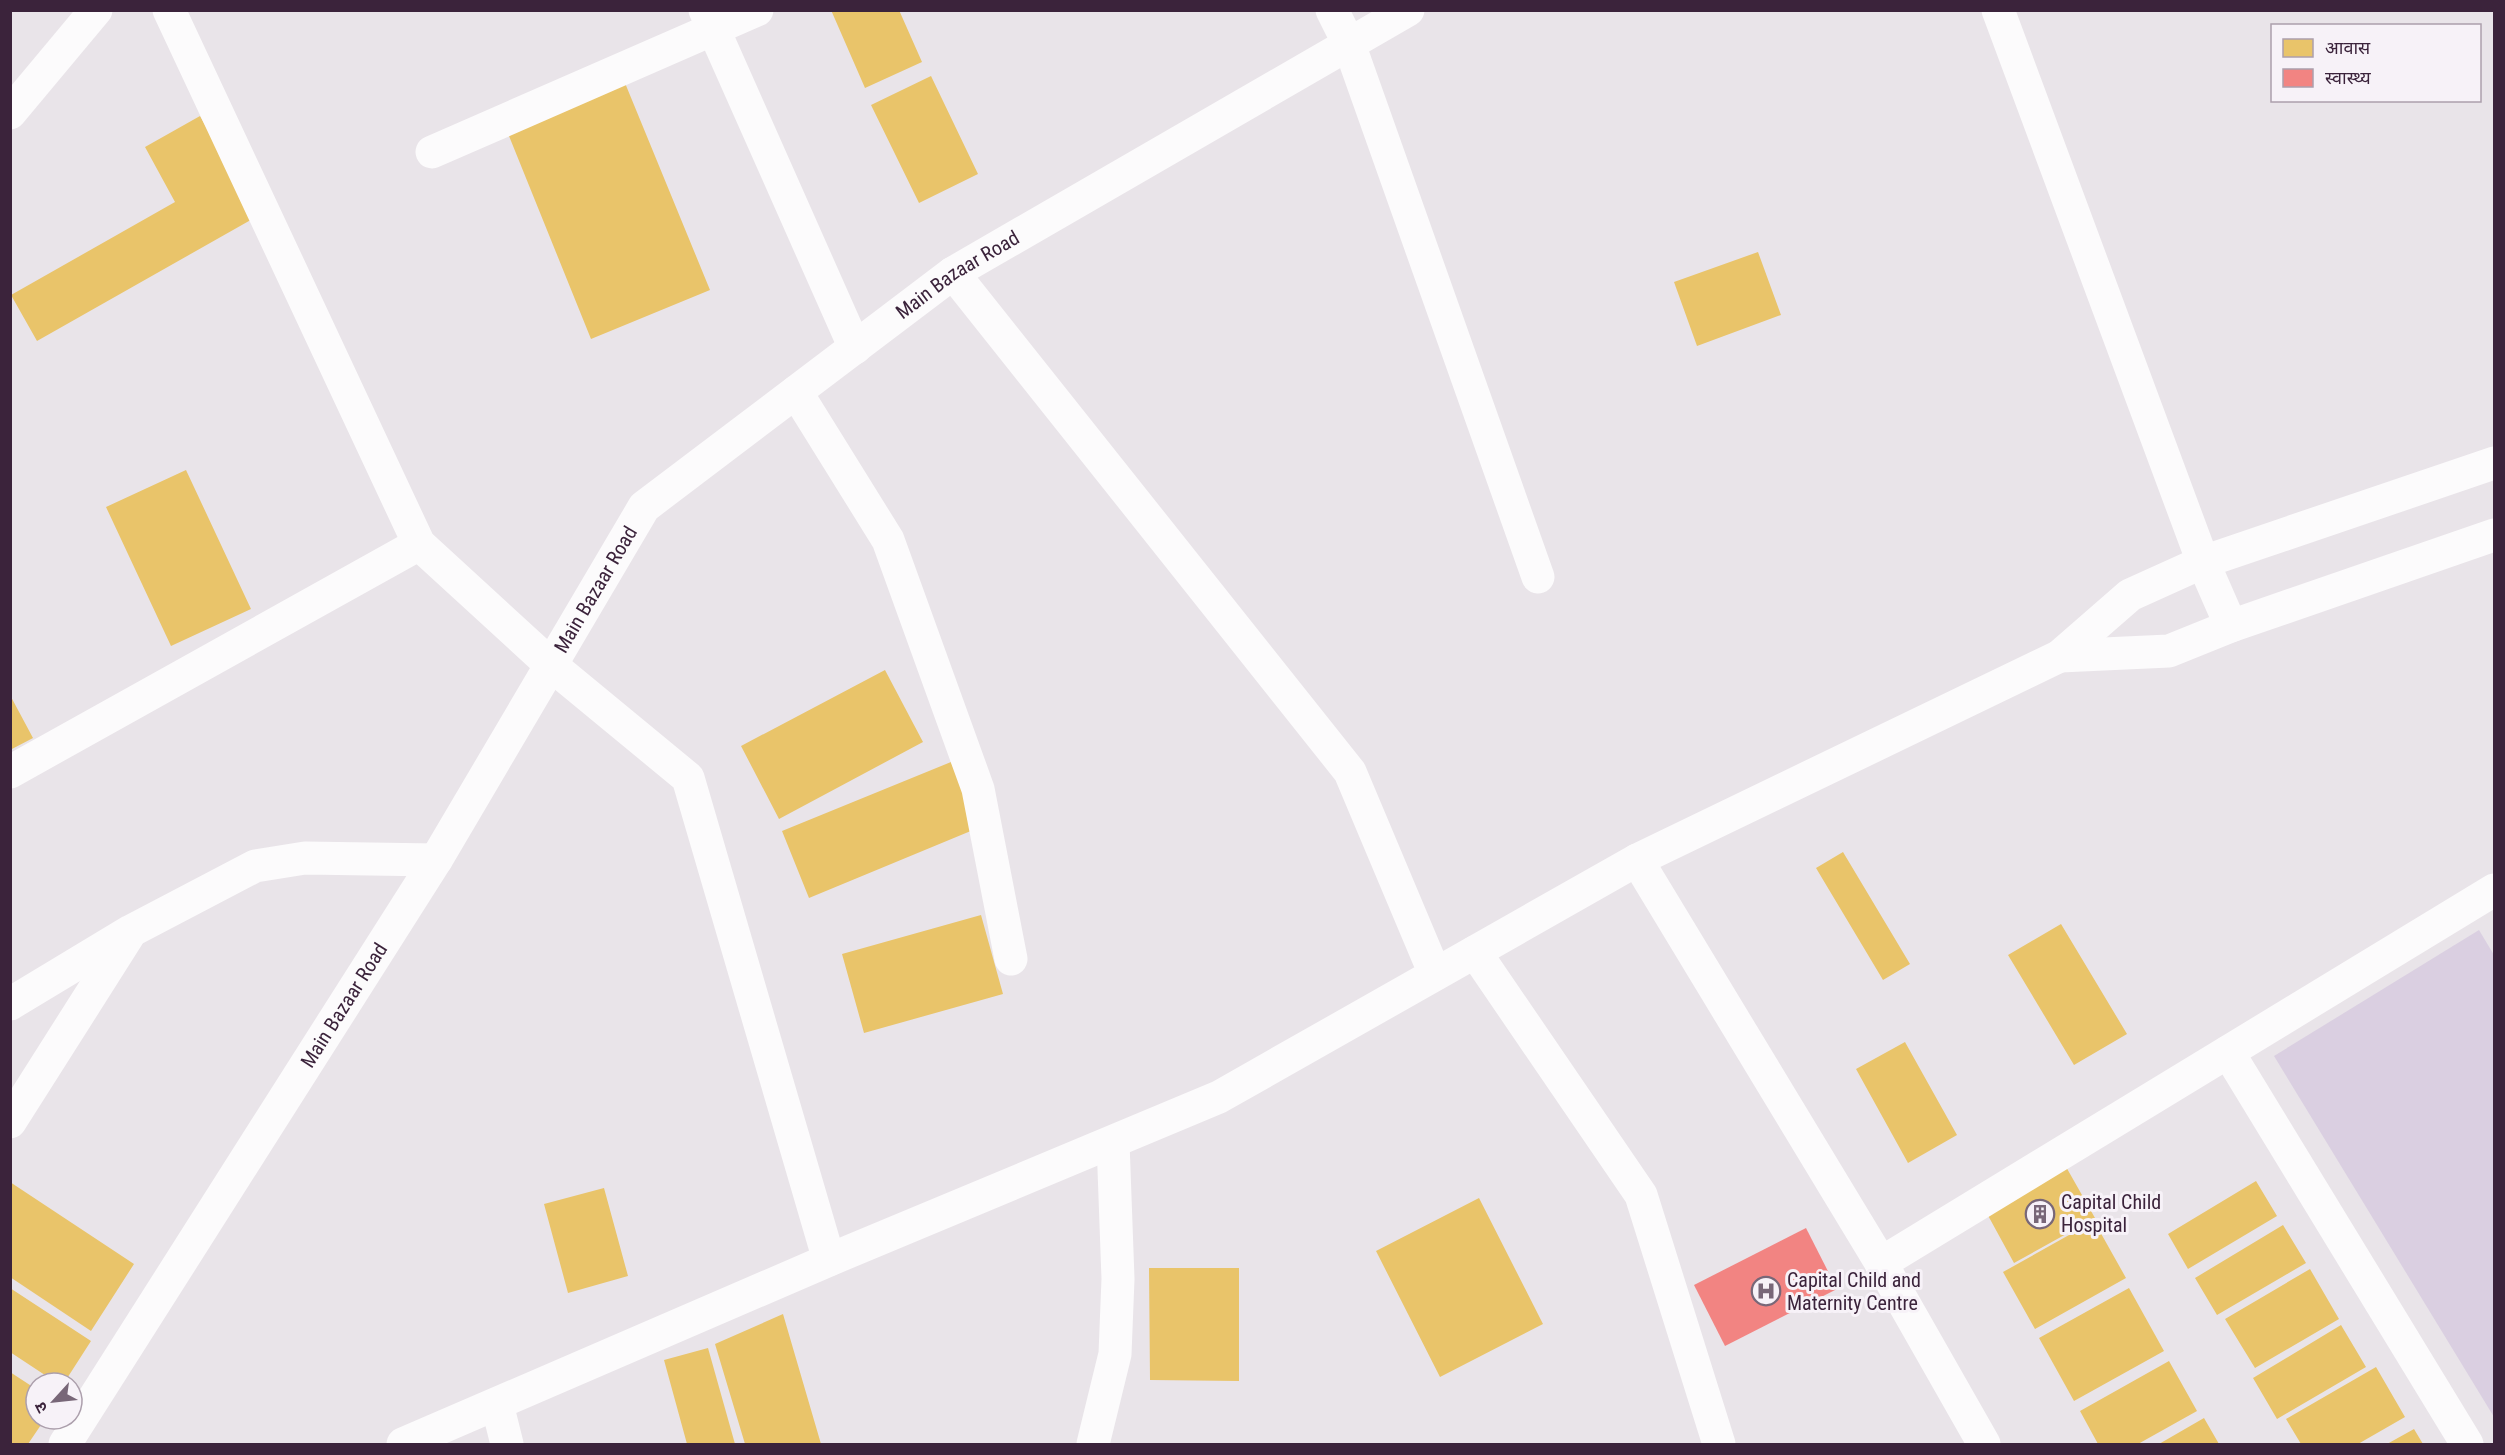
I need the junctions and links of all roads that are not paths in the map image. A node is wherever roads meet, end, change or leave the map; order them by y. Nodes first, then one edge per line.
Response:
1 (96, 10) edge
2 (168, 10) edge
3 (757, 10) edge
4 (1332, 10) edge
5 (1408, 10) edge
6 (1998, 10) edge
7 (709, 21) edge
8 (1349, 44) junction
9 (10, 112) edge
10 (432, 152) dead end
11 (953, 273) junction
12 (855, 348) junction
13 (796, 392) junction
14 (2494, 463) edge
15 (2494, 535) edge
16 (419, 544) junction
17 (2203, 562) junction
18 (1538, 577) dead end
19 (2231, 626) junction
20 (2060, 656) junction
21 (551, 665) junction
22 (10, 772) edge
23 (1637, 860) junction
24 (436, 861) junction
25 (2494, 890) edge
26 (131, 931) junction
27 (1475, 952) junction
28 (1011, 959) dead end
29 (1435, 974) junction
30 (10, 1004) edge
31 (2228, 1052) junction
32 (10, 1122) edge
33 (1113, 1142) junction
34 (829, 1260) junction
35 (1881, 1263) junction
36 (497, 1404) junction
37 (65, 1444) edge
38 (403, 1444) edge
39 (507, 1444) edge
40 (1093, 1444) edge
41 (1719, 1444) edge
42 (1984, 1444) edge
43 (2467, 1444) edge

1 - 9 street
2 - 16 street
3 - 7 street
4 - 8 street
5 - 8 street, Main Bazaar Road
6 - 17 street
7 - 10 street
7 - 12 street
8 - 11 street, Main Bazaar Road
8 - 18 street
11 - 12 street, Main Bazaar Road
11 - 29 street
12 - 13 street, Main Bazaar Road
13 - 21 street, Main Bazaar Road
13 - 28 street
14 - 17 street
15 - 19 street
16 - 21 street
16 - 22 street
17 - 19 street
17 - 20 street
19 - 20 street
20 - 23 street
21 - 24 street, Main Bazaar Road
21 - 34 street
23 - 27 street
23 - 35 street
24 - 26 street
24 - 37 street, Main Bazaar Road
25 - 31 street
26 - 30 street
26 - 32 street
27 - 29 street
27 - 41 street
29 - 33 street
31 - 35 street
31 - 43 street
33 - 34 street
33 - 40 street
34 - 36 street
35 - 42 street
36 - 38 street
36 - 39 street

